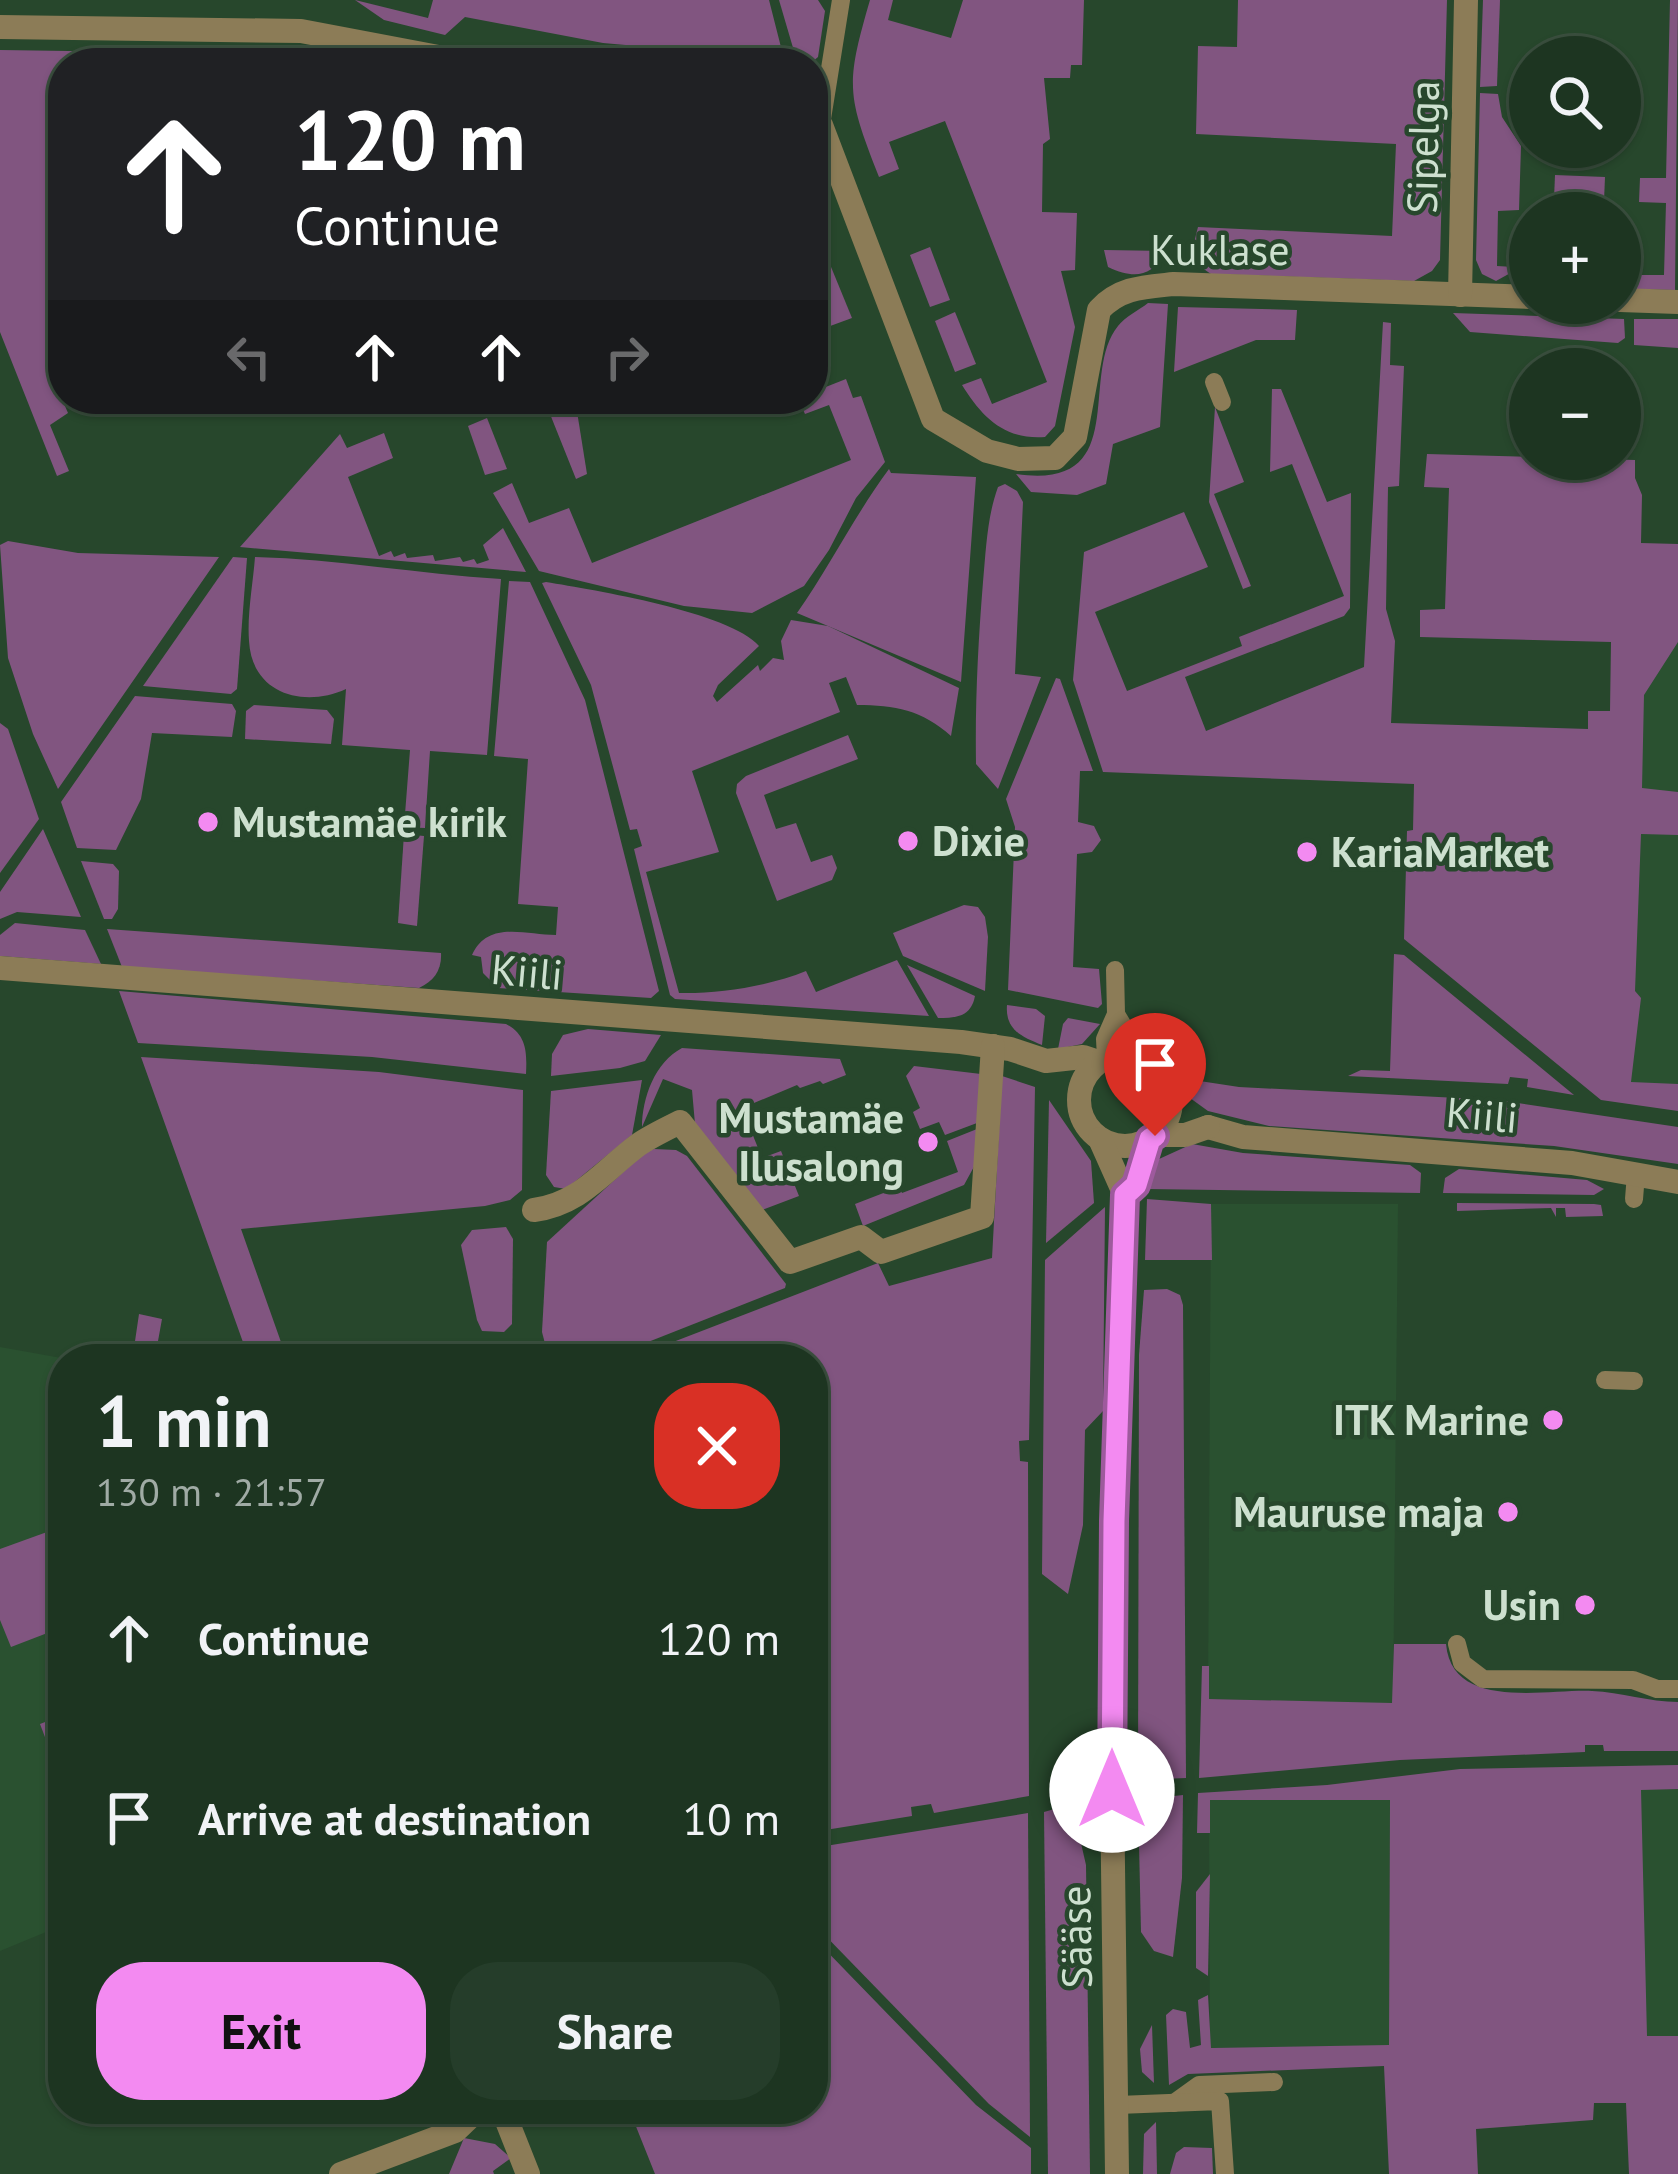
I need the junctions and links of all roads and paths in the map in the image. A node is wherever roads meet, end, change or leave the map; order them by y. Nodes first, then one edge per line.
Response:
1 (841, 0) edge
2 (1466, 0) edge
3 (0, 27) edge
4 (391, 48) edge
5 (828, 67) edge
6 (828, 151) edge
7 (1460, 295) junction
8 (1509, 296) edge
9 (1641, 301) edge
10 (1678, 302) edge
11 (1214, 382) dead end
12 (1222, 403) dead end
13 (0, 968) edge
14 (1115, 970) dead end
15 (1117, 1014) junction
16 (993, 1046) junction
17 (1141, 1056) junction
18 (1102, 1060) junction
19 (1046, 1061) junction
20 (1170, 1087) junction
21 (1080, 1108) junction
22 (1208, 1127) junction
23 (1152, 1137) junction
24 (1100, 1139) junction
25 (1678, 1182) edge
26 (1125, 1195) junction
27 (534, 1210) dead end
28 (1605, 1380) dead end
29 (1634, 1381) dead end
30 (1457, 1644) dead end
31 (1678, 1689) edge
32 (1274, 2082) dead end
33 (1174, 2103) junction
34 (1118, 2105) junction
35 (463, 2124) edge
36 (508, 2124) edge
37 (341, 2174) edge
38 (527, 2174) edge
39 (1118, 2174) edge
40 (1225, 2174) edge

1 - 5 lane
2 - 7 street, Sipelga
3 - 4 street
6 - 7 street, Kuklase
7 - 8 street, Kuklase
9 - 10 street
11 - 12 lane
13 - 16 street, Kiili
14 - 15 lane
15 - 17 lane
15 - 18 lane
16 - 19 street, Kiili
16 - 27 street
17 - 18 street
17 - 20 street
18 - 19 street, Kiili
18 - 21 street
19 - 21 street
20 - 22 street
20 - 23 street
21 - 24 street
22 - 23 street
22 - 25 street, Kiili
23 - 24 street
23 - 26 street
24 - 26 street
26 - 34 street, Sääse
28 - 29 lane
30 - 31 lane
32 - 33 lane
33 - 34 lane
33 - 40 lane
34 - 39 street, Sääse
35 - 37 street
36 - 38 street

